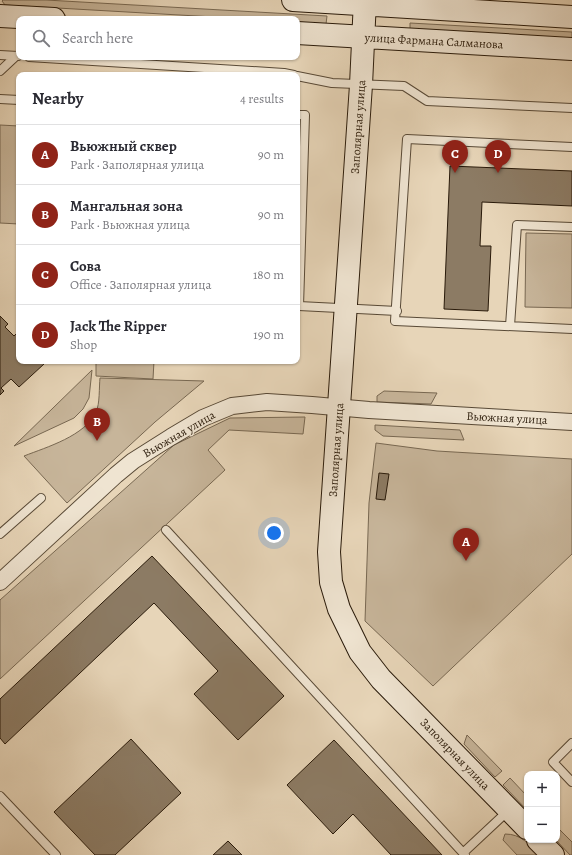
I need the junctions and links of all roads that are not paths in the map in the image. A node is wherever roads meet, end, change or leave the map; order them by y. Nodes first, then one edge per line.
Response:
1 (293, 0) edge
2 (365, 2) edge
3 (2, 15) edge
4 (16, 16) edge
5 (572, 17) edge
6 (300, 33) edge
7 (363, 38) junction
8 (572, 49) edge
9 (0, 55) edge
10 (16, 56) edge
11 (16, 58) edge
12 (62, 60) edge
13 (0, 72) edge
14 (195, 72) edge
15 (300, 77) edge
16 (361, 85) junction
17 (0, 99) edge
18 (16, 100) edge
19 (572, 108) edge
20 (300, 115) edge
21 (572, 147) edge
22 (300, 209) edge
23 (572, 227) edge
24 (300, 306) edge
25 (345, 309) junction
26 (396, 311) junction
27 (510, 326) junction
28 (572, 329) edge
29 (338, 407) junction
30 (572, 422) edge
31 (41, 498) dead end
32 (166, 530) dead end
33 (0, 534) edge
34 (0, 582) edge
35 (572, 743) edge
36 (572, 782) edge
37 (0, 796) edge
38 (509, 810) junction
39 (524, 825) edge
40 (541, 843) edge
41 (464, 854) edge
42 (56, 855) edge
43 (553, 855) edge

1 - 2 street
2 - 5 street
2 - 7 street, Заполярная улица
3 - 4 street
6 - 7 street, улица Фармана Салманова
7 - 8 street, улица Фармана Салманова
7 - 16 street, Заполярная улица
9 - 10 lane
11 - 13 lane
12 - 14 lane
15 - 16 lane
16 - 19 lane
16 - 25 street, Заполярная улица
17 - 18 lane
20 - 22 lane
21 - 26 lane
23 - 27 lane
24 - 25 lane
25 - 26 lane
25 - 29 street, Заполярная улица
26 - 27 lane
27 - 28 lane
29 - 30 street, Вьюжная улица
29 - 34 street, Вьюжная улица
29 - 38 street, Заполярная улица
31 - 33 lane
32 - 41 lane
35 - 36 lane
37 - 42 lane
38 - 39 street, Заполярная улица
38 - 41 lane
40 - 43 street

